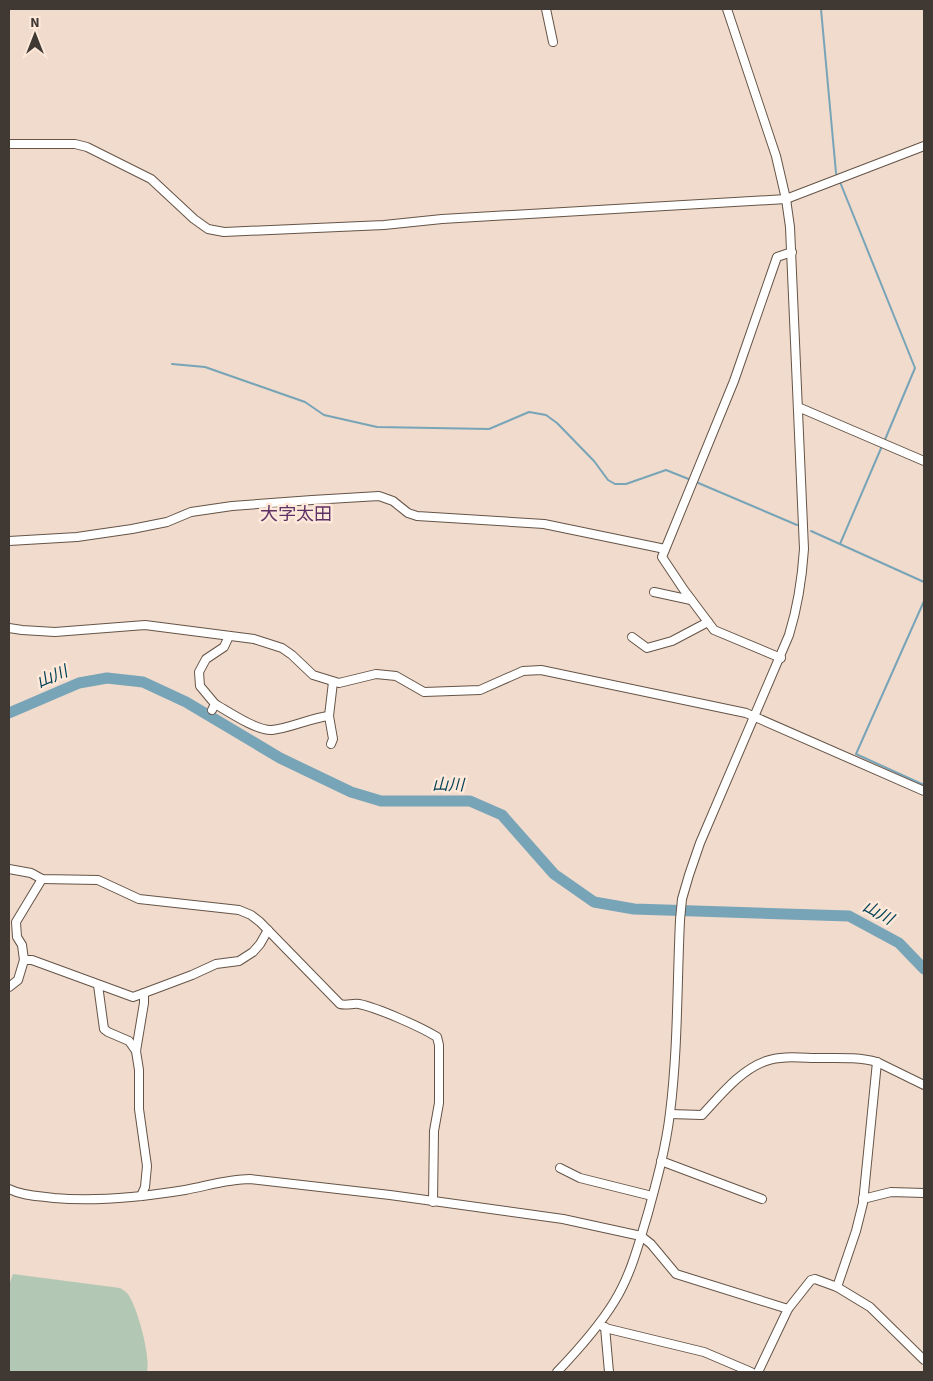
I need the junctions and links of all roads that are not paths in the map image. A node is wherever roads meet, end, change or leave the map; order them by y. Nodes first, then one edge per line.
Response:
1 (546, 9) edge
2 (727, 9) edge
3 (554, 42) dead end
4 (9, 144) edge
5 (924, 146) edge
6 (786, 199) junction
7 (792, 252) junction
8 (798, 406) junction
9 (924, 461) edge
10 (9, 540) edge
11 (665, 549) junction
12 (654, 592) dead end
13 (691, 600) junction
14 (708, 622) junction
15 (9, 628) edge
16 (229, 636) junction
17 (632, 637) dead end
18 (781, 658) junction
19 (333, 682) junction
20 (329, 716) junction
21 (756, 716) junction
22 (331, 744) dead end
23 (924, 791) edge
24 (9, 869) edge
25 (42, 879) junction
26 (268, 930) junction
27 (24, 960) junction
28 (98, 985) junction
29 (9, 986) edge
30 (144, 993) junction
31 (136, 1051) junction
32 (877, 1062) junction
33 (924, 1085) edge
34 (670, 1114) junction
35 (661, 1161) junction
36 (560, 1168) dead end
37 (9, 1189) edge
38 (924, 1193) edge
39 (141, 1196) junction
40 (652, 1196) junction
41 (762, 1199) dead end
42 (863, 1199) junction
43 (433, 1202) junction
44 (642, 1236) junction
45 (837, 1287) junction
46 (788, 1309) junction
47 (602, 1326) junction
48 (924, 1360) edge
49 (557, 1372) edge
50 (609, 1372) edge
51 (752, 1372) edge
52 (758, 1372) edge

1 - 3 street
2 - 6 street
4 - 6 street
5 - 6 street
6 - 7 street
7 - 8 street
7 - 11 street
8 - 9 street
8 - 18 street
10 - 11 street
11 - 13 street
12 - 13 street
13 - 14 street
14 - 17 street
14 - 18 street
15 - 16 street
16 - 19 street
16 - 20 street
18 - 21 street
19 - 20 street
19 - 21 street
20 - 22 street
21 - 23 street
21 - 34 street
24 - 25 street
25 - 26 street
25 - 27 street
26 - 30 street
26 - 43 street
27 - 28 street
27 - 29 street
28 - 30 street
28 - 31 street
30 - 31 street
31 - 39 street
32 - 33 street
32 - 34 street
32 - 42 street
34 - 35 street
35 - 40 street
35 - 41 street
36 - 40 street
37 - 39 street
38 - 42 street
39 - 43 street
40 - 44 street
42 - 45 street
43 - 44 street
44 - 46 street
44 - 47 street
45 - 46 street
45 - 48 street
46 - 52 street
47 - 49 street
47 - 50 street
47 - 51 street

